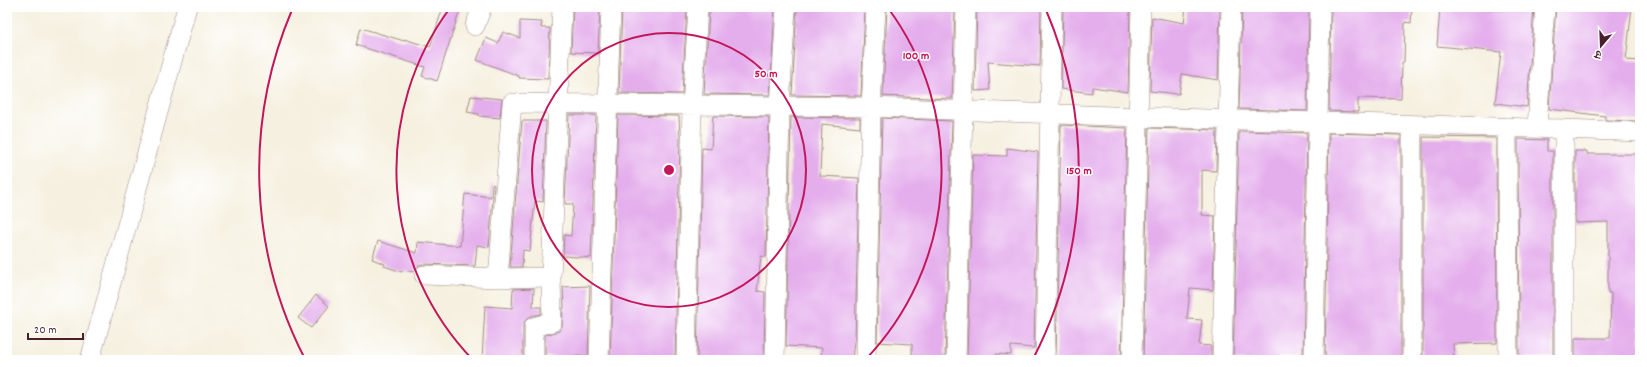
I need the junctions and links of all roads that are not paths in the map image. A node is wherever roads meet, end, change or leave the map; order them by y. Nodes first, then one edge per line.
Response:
1 (187, 7) edge
2 (482, 7) edge
3 (562, 7) edge
4 (611, 7) edge
5 (698, 7) edge
6 (786, 7) edge
7 (876, 7) edge
8 (966, 7) edge
9 (1052, 7) edge
10 (1141, 7) edge
11 (1231, 7) edge
12 (1320, 7) edge
13 (1545, 7) edge
14 (475, 26) dead end
15 (558, 103) junction
16 (607, 104) junction
17 (692, 106) junction
18 (780, 106) junction
19 (871, 107) junction
20 (963, 111) junction
21 (1050, 114) junction
22 (1139, 117) junction
23 (1229, 120) junction
24 (1318, 122) junction
25 (1412, 125) junction
26 (1507, 127) junction
27 (1538, 128) junction
28 (1564, 129) junction
29 (1640, 132) edge
30 (424, 275) dead end
31 (551, 277) junction
32 (498, 278) junction
33 (90, 360) edge
34 (534, 360) edge
35 (599, 360) edge
36 (686, 360) edge
37 (775, 360) edge
38 (866, 360) edge
39 (956, 360) edge
40 (1046, 360) edge
41 (1132, 360) edge
42 (1222, 360) edge
43 (1314, 360) edge
44 (1412, 360) edge
45 (1508, 360) edge
46 (1564, 360) edge

1 - 33 street
2 - 14 street
3 - 15 street
4 - 16 street
5 - 17 street
6 - 18 street
7 - 19 street
8 - 20 street
9 - 21 street
10 - 22 street
11 - 23 street
12 - 24 street
13 - 27 street
15 - 16 street
15 - 31 street
15 - 32 street
16 - 17 street
16 - 35 street
17 - 18 street
17 - 36 street
18 - 19 street
18 - 37 street
19 - 20 street
19 - 38 street
20 - 21 street
20 - 39 street
21 - 22 street
21 - 40 street
22 - 23 street
22 - 41 street
23 - 24 street
23 - 42 street
24 - 25 street
24 - 43 street
25 - 26 street
25 - 44 street
26 - 27 street
26 - 45 street
27 - 28 street
28 - 29 street
28 - 46 street
30 - 32 street
31 - 32 street
31 - 34 street

